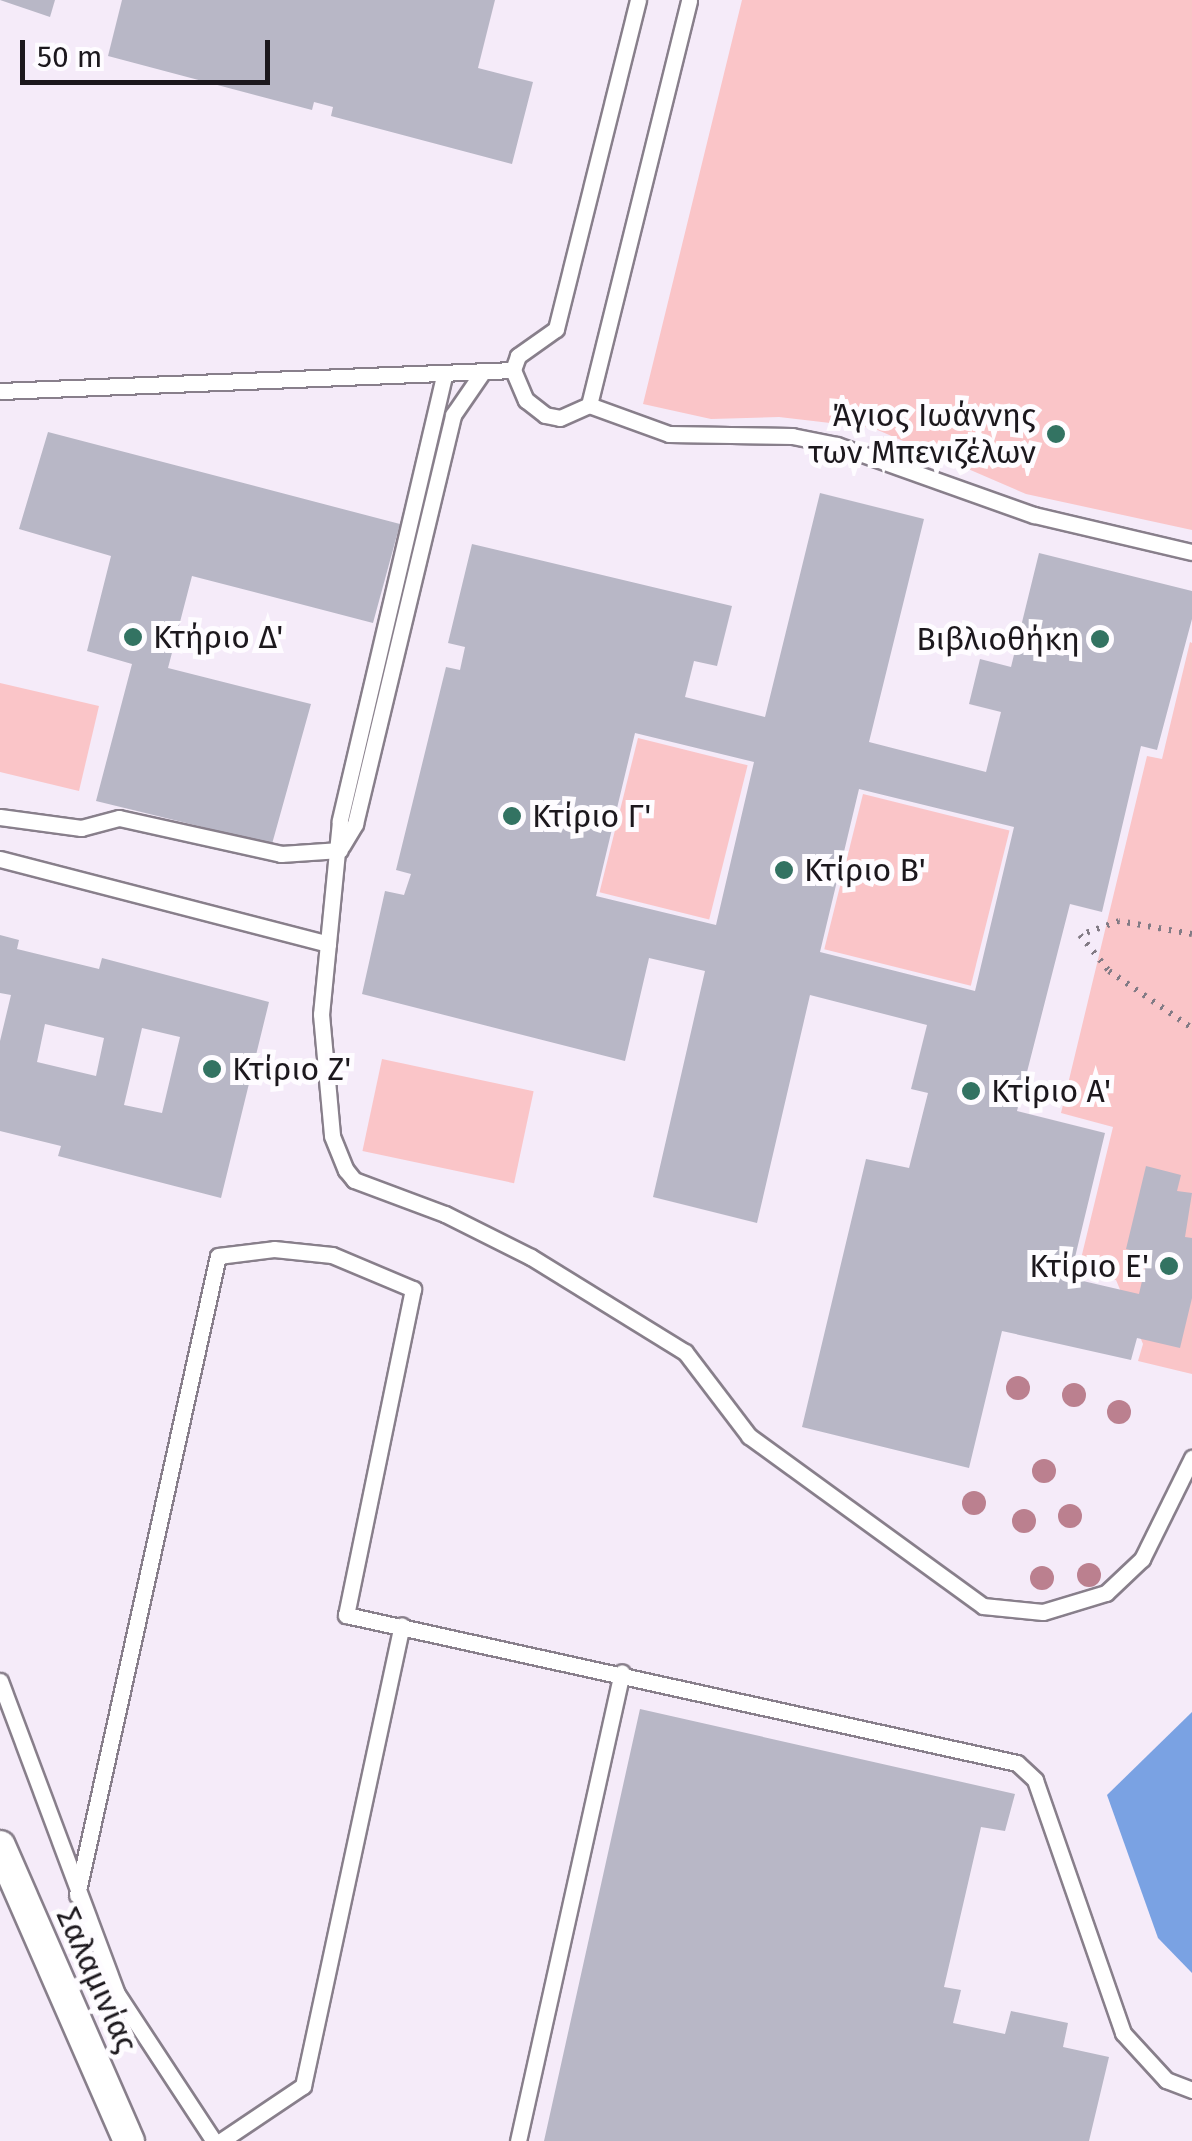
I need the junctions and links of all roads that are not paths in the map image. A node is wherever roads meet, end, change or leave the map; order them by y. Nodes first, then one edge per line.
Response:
1 (638, 0) edge
2 (688, 0) edge
3 (513, 370) junction
4 (482, 372) junction
5 (444, 376) junction
6 (0, 391) edge
7 (589, 405) junction
8 (1192, 552) edge
9 (0, 816) edge
10 (340, 850) junction
11 (0, 859) edge
12 (328, 944) junction
13 (1192, 1458) edge
14 (402, 1626) junction
15 (622, 1672) junction
16 (0, 1681) edge
17 (0, 1846) edge
18 (77, 1896) junction
19 (1192, 2090) edge
20 (129, 2141) edge
21 (218, 2141) edge
22 (518, 2141) edge

1 - 3 lane
2 - 7 lane
3 - 4 lane
3 - 7 lane
4 - 5 lane
4 - 10 lane
5 - 6 lane
5 - 10 lane
7 - 8 lane
9 - 10 lane
10 - 12 lane
11 - 12 lane
12 - 13 lane
14 - 15 lane
14 - 18 lane
14 - 21 lane
15 - 19 lane
15 - 22 lane
16 - 18 lane
17 - 20 street, Σαλαμινίας
18 - 21 lane

